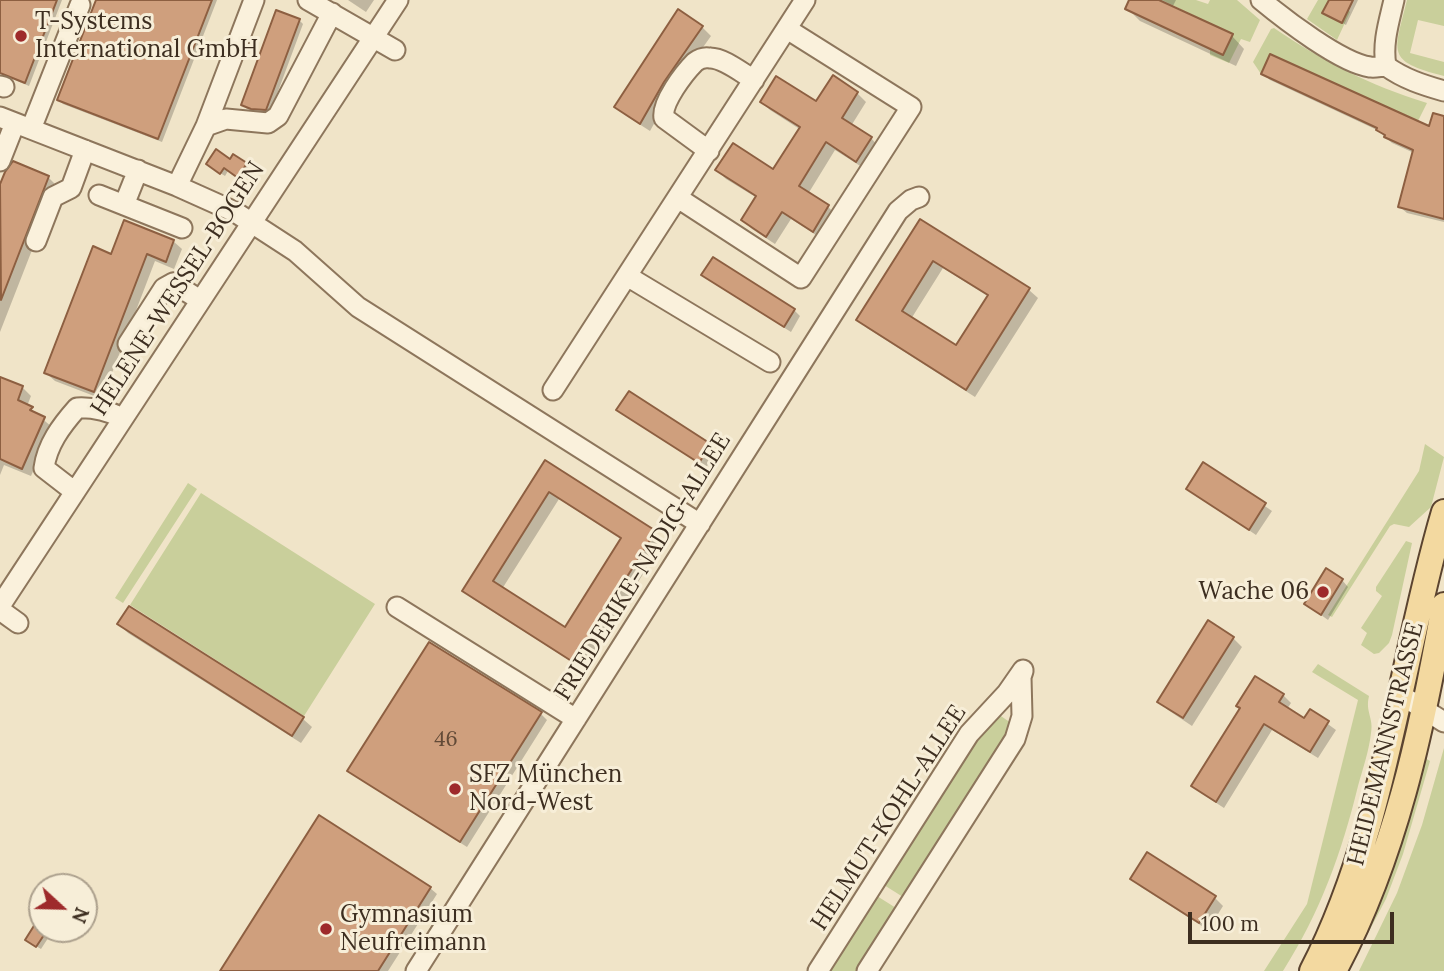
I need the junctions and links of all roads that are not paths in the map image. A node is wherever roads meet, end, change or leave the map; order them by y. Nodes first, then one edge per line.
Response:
1 (254, 0) edge
2 (308, 0) edge
3 (398, 0) edge
4 (805, 0) edge
5 (1261, 0) edge
6 (1394, 0) edge
7 (80, 5) dead end
8 (332, 13) junction
9 (787, 29) junction
10 (374, 36) junction
11 (396, 50) dead end
12 (1386, 66) junction
13 (754, 80) junction
14 (1444, 91) edge
15 (15, 123) edge
16 (206, 126) junction
17 (85, 150) junction
18 (709, 151) junction
19 (0, 161) edge
20 (138, 170) junction
21 (177, 186) junction
22 (99, 195) dead end
23 (919, 197) dead end
24 (678, 198) junction
25 (124, 205) junction
26 (252, 222) junction
27 (182, 228) dead end
28 (36, 241) dead end
29 (626, 276) junction
30 (201, 300) junction
31 (128, 344) dead end
32 (770, 362) dead end
33 (553, 390) dead end
34 (123, 418) junction
35 (75, 492) junction
36 (1444, 512) edge
37 (700, 524) junction
38 (1, 602) edge
39 (1444, 605) edge
40 (397, 607) dead end
41 (18, 623) dead end
42 (1401, 695) junction
43 (1434, 716) edge
44 (576, 719) junction
45 (416, 971) edge
46 (818, 971) edge
47 (867, 971) edge
48 (1312, 971) edge
49 (1334, 971) edge

1 - 16 street
2 - 8 street
3 - 10 street, HELENE-WESSEL-BOGEN
4 - 9 street
5 - 12 street
6 - 12 street
7 - 15 street
8 - 10 street
8 - 16 street
9 - 13 street
9 - 24 street
10 - 11 street
10 - 26 street, HELENE-WESSEL-BOGEN
12 - 14 street
13 - 18 street
13 - 18 street
15 - 17 street
15 - 19 street
16 - 21 street
17 - 20 street
17 - 28 street
18 - 24 street
20 - 21 street
20 - 25 street
21 - 26 street
22 - 25 street
23 - 37 street, FRIEDERIKE-NADIG-ALLEE
24 - 29 street
25 - 27 street
26 - 30 street, HELENE-WESSEL-BOGEN
26 - 37 street
29 - 32 street
29 - 33 street
30 - 31 street
30 - 34 street, HELENE-WESSEL-BOGEN
34 - 35 street, HELENE-WESSEL-BOGEN
34 - 35 street
35 - 38 street, HELENE-WESSEL-BOGEN
36 - 42 main road, HEIDEMANNSTRASSE
37 - 44 street, FRIEDERIKE-NADIG-ALLEE
38 - 41 street
39 - 43 main road, HEIDEMANNSTRASSE
40 - 44 street
42 - 43 street
42 - 48 main road, HEIDEMANNSTRASSE
43 - 49 main road, HEIDEMANNSTRASSE
44 - 45 street, FRIEDERIKE-NADIG-ALLEE
46 - 47 street, HELMUT-KOHL-ALLEE

